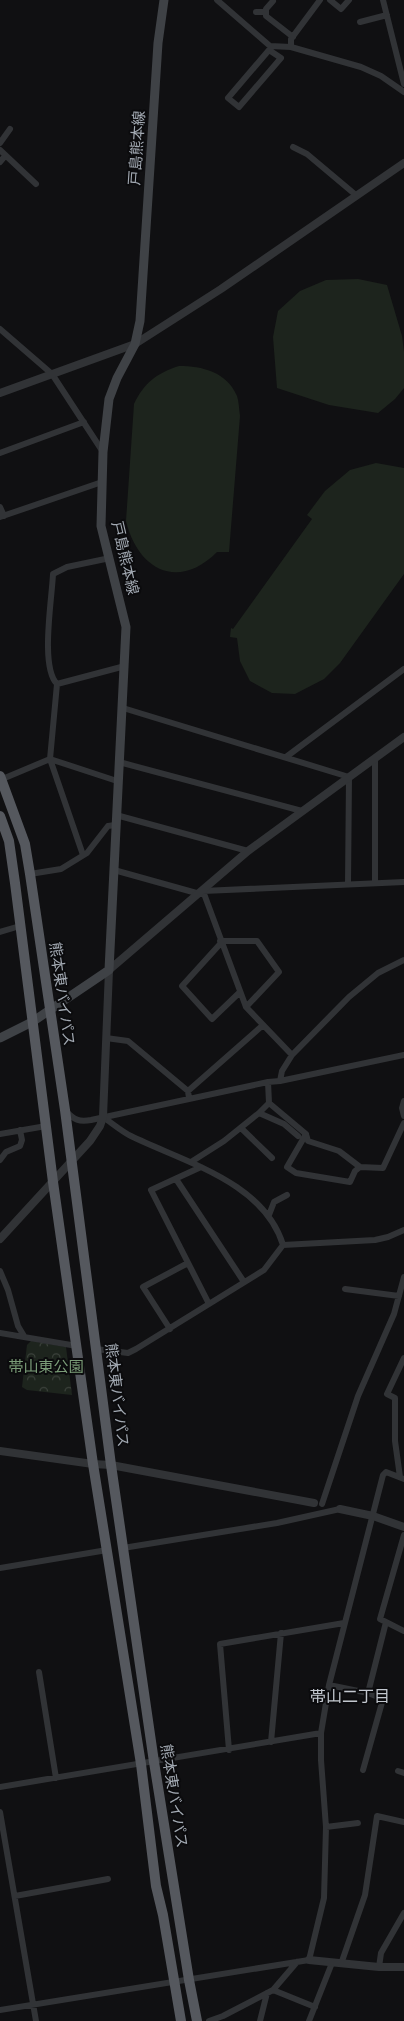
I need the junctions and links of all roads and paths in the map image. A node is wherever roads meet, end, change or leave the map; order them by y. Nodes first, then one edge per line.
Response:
1 (164, 0) edge
2 (217, 0) edge
3 (320, 0) edge
4 (330, 0) edge
5 (349, 0) edge
6 (383, 0) edge
7 (273, 1) edge
8 (256, 12) dead end
9 (266, 12) junction
10 (387, 15) junction
11 (360, 22) dead end
12 (293, 36) junction
13 (291, 47) junction
14 (281, 58) joint
15 (404, 84) edge
16 (404, 92) edge
17 (10, 130) dead end
18 (0, 144) edge
19 (293, 148) dead end
20 (3, 153) edge
21 (0, 162) edge
22 (404, 163) edge
23 (36, 184) dead end
24 (357, 196) junction
25 (0, 329) edge
26 (135, 344) junction
27 (52, 374) junction
28 (0, 393) edge
29 (84, 422) junction
30 (103, 452) junction
31 (0, 453) edge
32 (102, 482) junction
33 (0, 507) edge
34 (2, 517) edge
35 (110, 558) junction
36 (125, 666) junction
37 (404, 669) edge
38 (57, 684) junction
39 (123, 708) junction
40 (404, 738) edge
41 (286, 757) junction
42 (375, 758) junction
43 (50, 759) junction
44 (119, 762) junction
45 (349, 777) junction
46 (1, 779) edge
47 (117, 781) junction
48 (302, 811) junction
49 (116, 815) junction
50 (0, 816) edge
51 (115, 826) junction
52 (248, 851) junction
53 (83, 855) junction
54 (114, 870) junction
55 (30, 874) junction
56 (404, 882) edge
57 (375, 883) junction
58 (348, 884) junction
59 (201, 892) junction
60 (20, 926) junction
61 (0, 932) edge
62 (221, 942) junction
63 (404, 960) edge
64 (109, 970) junction
65 (240, 992) junction
66 (246, 1007) junction
67 (50, 1011) junction
68 (32, 1022) junction
69 (262, 1025) junction
70 (0, 1038) edge
71 (106, 1038) junction
72 (292, 1055) junction
73 (404, 1055) edge
74 (280, 1081) junction
75 (268, 1082) junction
76 (188, 1091) junction
77 (190, 1098) junction
78 (404, 1101) edge
79 (269, 1103) junction
80 (65, 1110) junction
81 (259, 1113) junction
82 (404, 1116) edge
83 (103, 1117) junction
84 (404, 1123) edge
85 (46, 1126) junction
86 (241, 1128) junction
87 (20, 1130) junction
88 (0, 1134) edge
89 (306, 1134) junction
90 (298, 1136) dead end
91 (272, 1158) dead end
92 (0, 1160) edge
93 (71, 1162) junction
94 (191, 1162) junction
95 (201, 1167) junction
96 (360, 1167) junction
97 (176, 1180) junction
98 (53, 1182) junction
99 (287, 1195) dead end
100 (269, 1215) junction
101 (404, 1230) edge
102 (0, 1239) edge
103 (283, 1246) junction
104 (188, 1263) junction
105 (0, 1271) edge
106 (404, 1277) edge
107 (244, 1282) junction
108 (345, 1290) dead end
109 (399, 1296) junction
110 (209, 1304) junction
111 (170, 1328) junction
112 (0, 1332) edge
113 (24, 1336) junction
114 (77, 1346) junction
115 (96, 1349) junction
116 (404, 1358) edge
117 (0, 1451) edge
118 (92, 1464) junction
119 (111, 1465) junction
120 (402, 1478) edge
121 (318, 1504) junction
122 (340, 1508) junction
123 (373, 1516) junction
124 (404, 1526) edge
125 (404, 1535) edge
126 (123, 1548) junction
127 (107, 1550) junction
128 (0, 1568) edge
129 (386, 1622) junction
130 (344, 1623) junction
131 (404, 1630) edge
132 (281, 1633) junction
133 (39, 1672) dead end
134 (329, 1685) junction
135 (368, 1693) junction
136 (321, 1733) junction
137 (271, 1742) junction
138 (229, 1750) junction
139 (154, 1762) junction
140 (141, 1764) junction
141 (363, 1770) dead end
142 (56, 1778) junction
143 (0, 1787) edge
144 (0, 1812) edge
145 (404, 1822) edge
146 (358, 1823) dead end
147 (326, 1827) junction
148 (108, 1879) dead end
149 (14, 1896) junction
150 (404, 1913) edge
151 (309, 1960) junction
152 (296, 1962) junction
153 (332, 1963) junction
154 (341, 1964) junction
155 (379, 1967) junction
156 (404, 1967) edge
157 (188, 1980) junction
158 (175, 1981) junction
159 (270, 1992) junction
160 (33, 2004) junction
161 (315, 2007) junction
162 (0, 2010) edge
163 (36, 2021) edge
164 (181, 2021) edge
165 (197, 2021) edge
166 (209, 2021) edge
167 (260, 2021) edge
168 (309, 2021) edge

1 - 26 main road, 戸島熊本線
2 - 13 street
3 - 12 street
4 - 5 street
6 - 10 street
7 - 9 street
8 - 9 street
9 - 12 street
10 - 11 street
10 - 15 street
12 - 13 street
13 - 16 street
14 - 14 street
17 - 18 street
19 - 24 street
20 - 21 street
20 - 23 street
22 - 24 street
24 - 26 street
25 - 27 street
26 - 27 street
26 - 30 main road, 戸島熊本線
27 - 28 street
27 - 29 street
29 - 30 street
29 - 31 street
30 - 32 main road, 戸島熊本線
32 - 34 street
32 - 35 main road, 戸島熊本線
33 - 34 street
35 - 36 main road, 戸島熊本線
35 - 38 street
36 - 38 street
36 - 39 main road, 戸島熊本線
37 - 41 street
38 - 43 street
39 - 41 street
39 - 44 main road, 戸島熊本線
40 - 42 street
41 - 45 street
42 - 45 street
42 - 57 street
43 - 46 street
43 - 47 street
43 - 53 street
44 - 47 main road, 戸島熊本線
44 - 48 street
45 - 48 street
45 - 58 street
46 - 55 highway, 熊本東バイパス
47 - 49 main road, 戸島熊本線
48 - 52 street
49 - 51 main road, 戸島熊本線
49 - 52 street
50 - 60 highway, 熊本東バイパス
51 - 53 street
51 - 54 main road, 戸島熊本線
52 - 59 street
53 - 55 street
54 - 59 street
54 - 64 main road, 戸島熊本線
55 - 67 highway, 熊本東バイパス
56 - 57 street
57 - 58 street
58 - 59 street
59 - 62 street
59 - 64 street
60 - 61 street
60 - 68 highway, 熊本東バイパス
62 - 65 street
62 - 65 street
62 - 66 street
63 - 72 street
64 - 67 main road
64 - 71 street
65 - 66 street
66 - 69 street
67 - 68 main road
67 - 80 highway, 熊本東バイパス
68 - 70 main road
68 - 85 highway, 熊本東バイパス
69 - 72 street
69 - 76 street
71 - 76 street
71 - 83 street
72 - 74 street
73 - 74 street
74 - 75 street
75 - 77 street
75 - 79 street
76 - 77 street
77 - 83 street
78 - 82 street
79 - 81 street
79 - 89 street
80 - 83 street
80 - 93 highway, 熊本東バイパス
81 - 86 street
81 - 90 street
83 - 93 street
83 - 94 street
84 - 96 street
85 - 87 street
85 - 98 highway, 熊本東バイパス
86 - 91 street
86 - 94 street
87 - 88 street
87 - 92 street
89 - 96 street
89 - 96 street
93 - 98 street
93 - 115 highway, 熊本東バイパス
94 - 95 street
95 - 97 street
95 - 100 street
97 - 104 street
97 - 107 street
98 - 102 street
98 - 114 highway, 熊本東バイパス
99 - 100 street
100 - 103 street
101 - 103 street
103 - 107 street
104 - 110 street
104 - 111 street
105 - 113 street
106 - 109 street
107 - 110 street
108 - 109 street
109 - 121 street
110 - 111 street
111 - 115 street
112 - 113 street
113 - 114 street
114 - 118 highway, 熊本東バイパス
115 - 119 highway, 熊本東バイパス
116 - 120 street
117 - 118 street
118 - 119 street
118 - 127 highway, 熊本東バイパス
119 - 121 street
119 - 126 highway, 熊本東バイパス
120 - 123 street
121 - 122 street
122 - 123 street
122 - 126 street
123 - 124 street
123 - 130 street
125 - 129 street
126 - 139 highway, 熊本東バイパス
127 - 128 street
127 - 140 highway, 熊本東バイパス
129 - 131 street
129 - 135 street
130 - 132 street
130 - 134 street
132 - 137 street
132 - 138 street
133 - 142 street
134 - 135 street
134 - 136 street
135 - 141 street
136 - 137 street
136 - 147 street
137 - 138 street
138 - 139 street
139 - 140 street
139 - 157 highway, 熊本東バイパス
140 - 142 street
140 - 158 highway, 熊本東バイパス
142 - 143 street
144 - 149 street
145 - 154 street
146 - 147 street
147 - 151 street
148 - 149 street
149 - 160 street
150 - 155 street
151 - 152 street
151 - 153 street
152 - 157 street
152 - 159 street
153 - 154 street
153 - 161 street
154 - 155 street
155 - 156 street
157 - 158 street
157 - 165 highway, 熊本東バイパス
158 - 160 street
158 - 164 highway, 熊本東バイパス
159 - 161 street
159 - 166 street
159 - 167 street
160 - 162 street
160 - 163 street
161 - 168 street

